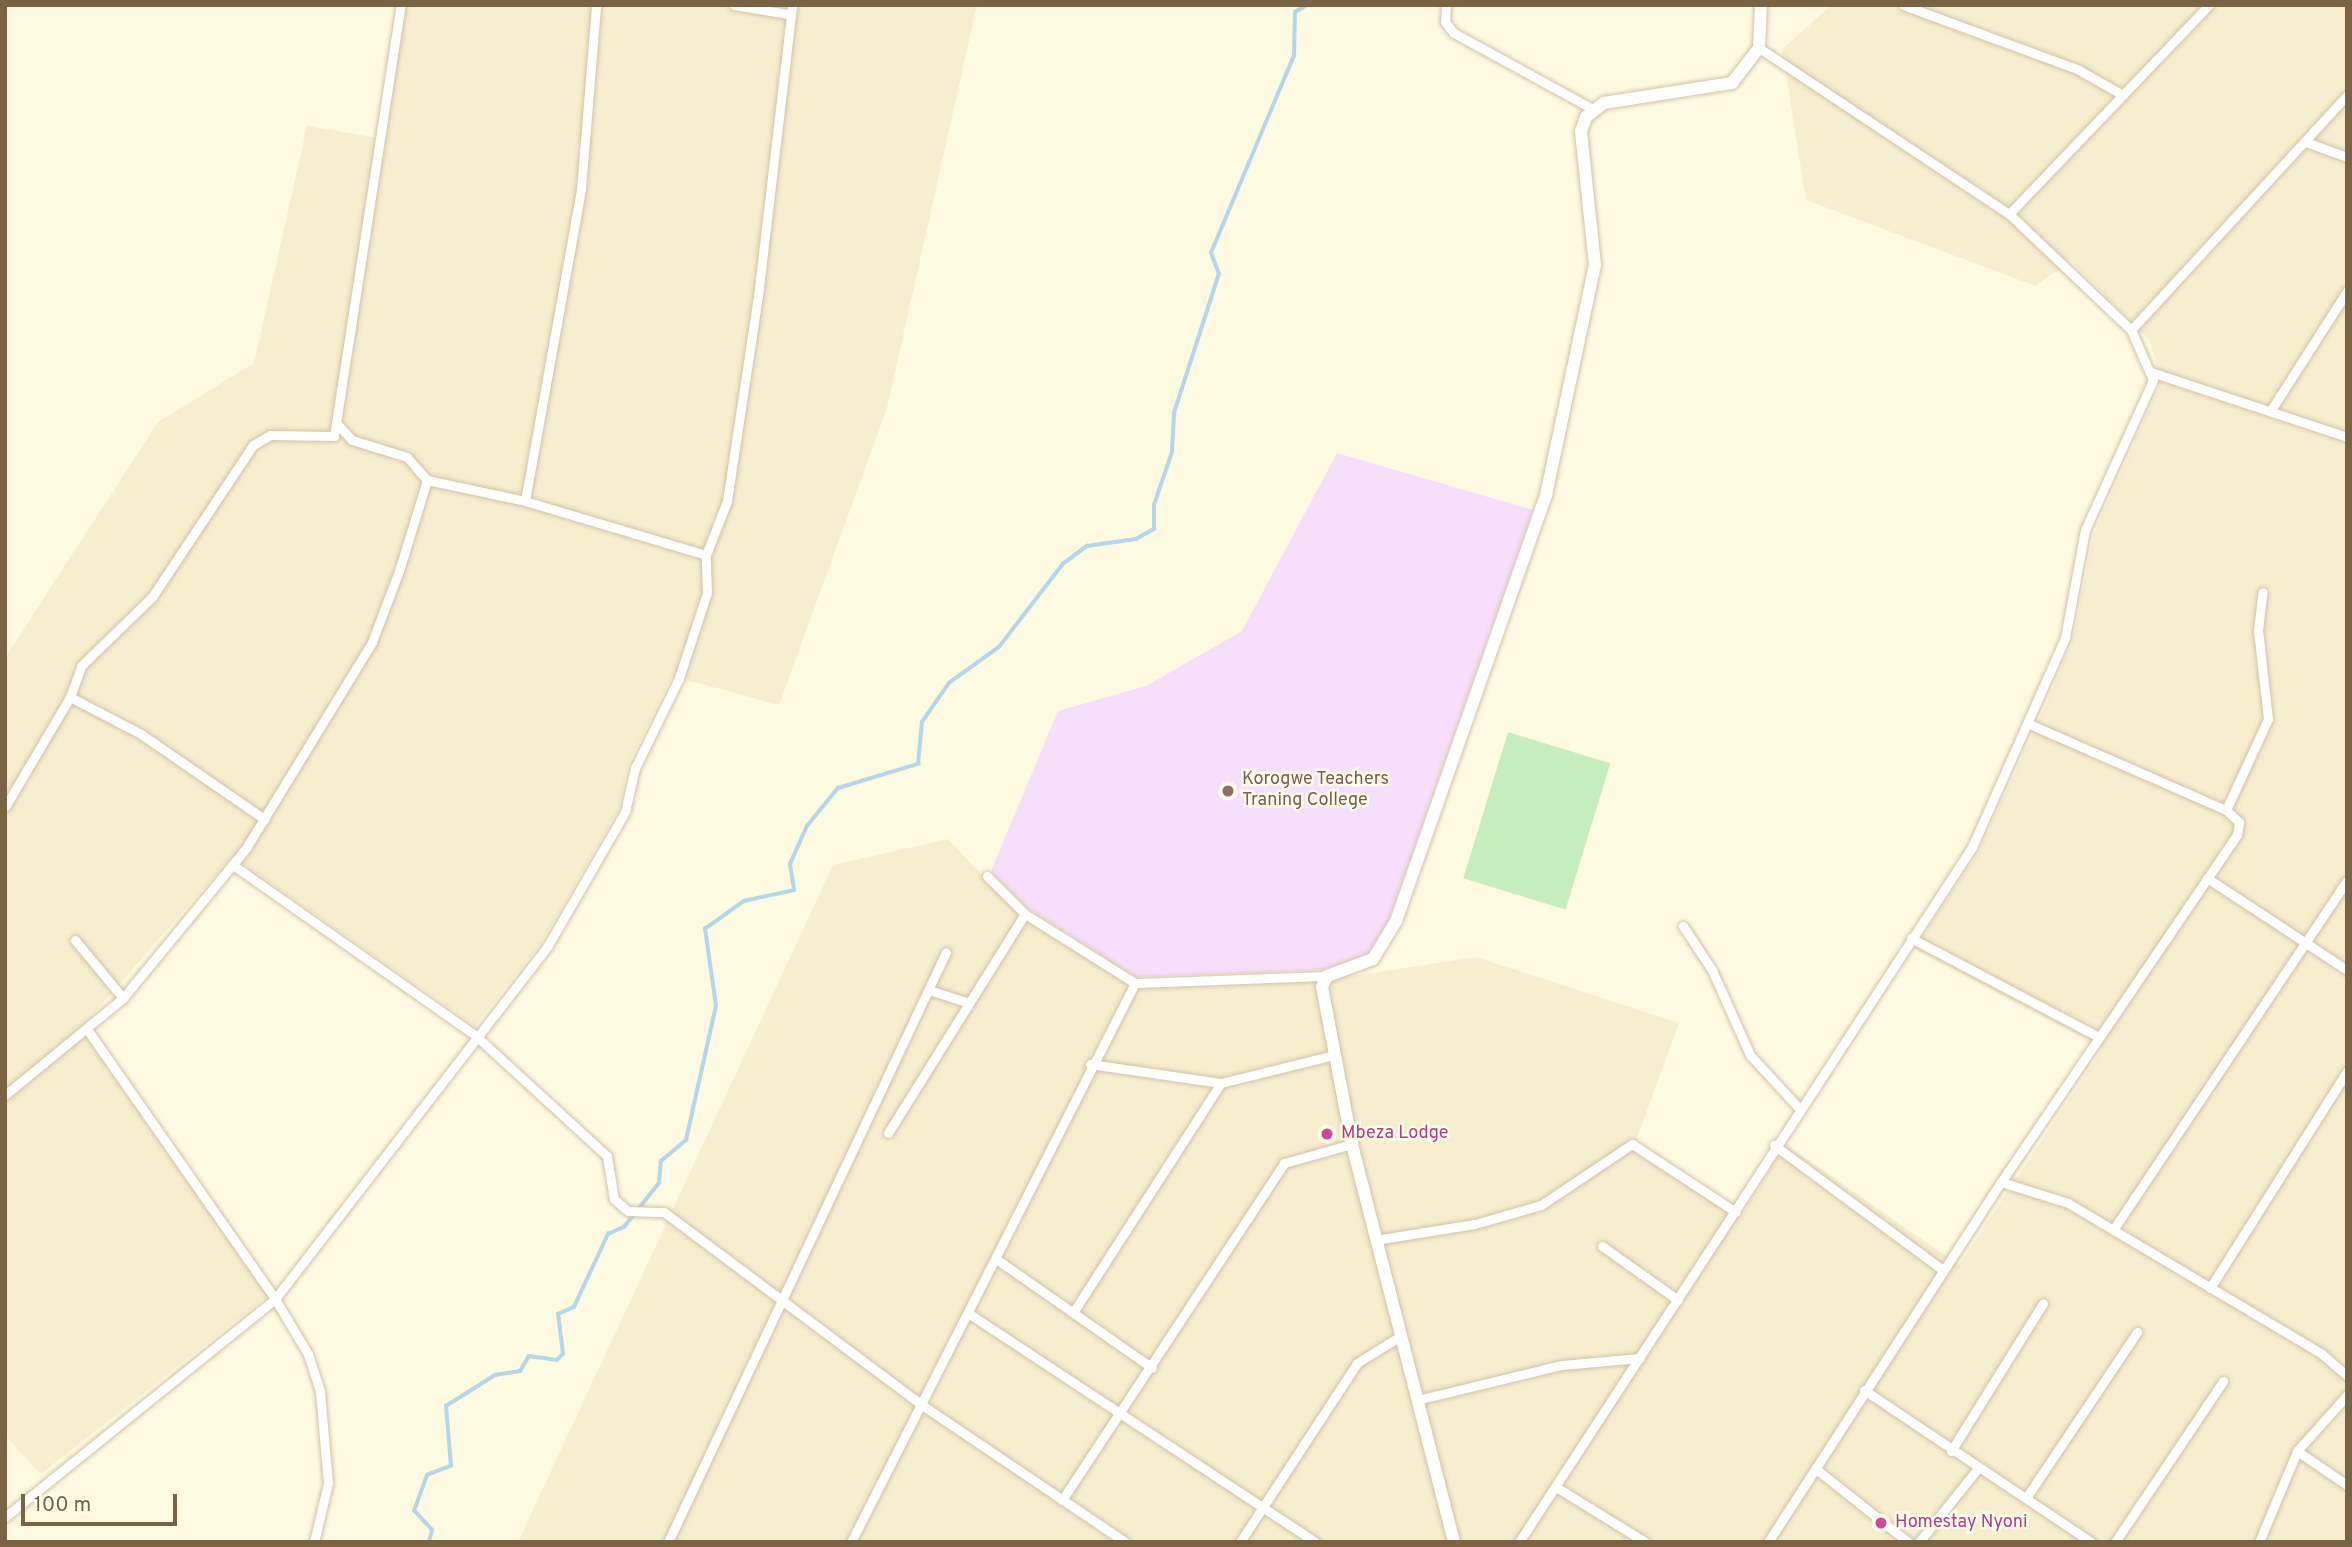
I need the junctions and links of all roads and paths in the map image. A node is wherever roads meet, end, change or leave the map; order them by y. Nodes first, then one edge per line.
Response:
1 (401, 5) edge
2 (596, 5) edge
3 (734, 5) edge
4 (1446, 5) edge
5 (1761, 5) edge
6 (1903, 5) edge
7 (2205, 6) edge
8 (790, 10) edge
9 (1759, 48) junction
10 (2123, 95) junction
11 (2347, 95) edge
12 (1593, 109) junction
13 (2306, 142) junction
14 (2347, 157) edge
15 (2009, 214) junction
16 (2347, 291) edge
17 (2131, 330) junction
18 (2151, 372) junction
19 (2271, 410) junction
20 (336, 423) junction
21 (2347, 438) edge
22 (427, 480) junction
23 (525, 501) junction
24 (706, 555) junction
25 (2263, 592) dead end
26 (71, 697) junction
27 (2027, 723) junction
28 (5, 807) edge
29 (2226, 810) junction
30 (264, 819) junction
31 (233, 865) junction
32 (987, 876) dead end
33 (2207, 878) junction
34 (2347, 881) edge
35 (1025, 914) junction
36 (1683, 926) dead end
37 (1911, 938) junction
38 (75, 940) dead end
39 (2303, 942) junction
40 (946, 952) dead end
41 (2347, 971) edge
42 (1327, 976) junction
43 (1135, 983) junction
44 (929, 990) junction
45 (123, 998) junction
46 (966, 1002) junction
47 (89, 1032) junction
48 (476, 1036) junction
49 (2097, 1036) junction
50 (1334, 1055) junction
51 (1090, 1064) junction
52 (2347, 1071) edge
53 (1221, 1083) junction
54 (5, 1095) edge
55 (1798, 1107) junction
56 (888, 1133) dead end
57 (1352, 1144) junction
58 (1774, 1145) junction
59 (2001, 1182) junction
60 (1736, 1212) junction
61 (2113, 1230) junction
62 (1376, 1240) junction
63 (1602, 1246) dead end
64 (996, 1259) junction
65 (1943, 1270) junction
66 (2210, 1288) junction
67 (275, 1299) junction
68 (779, 1300) junction
69 (1678, 1300) junction
70 (2043, 1303) dead end
71 (1074, 1311) junction
72 (968, 1313) junction
73 (2137, 1332) dead end
74 (1399, 1337) junction
75 (1640, 1358) junction
76 (1152, 1368) junction
77 (2347, 1376) edge
78 (2223, 1381) dead end
79 (1864, 1390) junction
80 (2347, 1395) edge
81 (1417, 1399) junction
82 (922, 1405) junction
83 (1124, 1412) junction
84 (1951, 1451) junction
85 (2297, 1451) junction
86 (1978, 1468) junction
87 (1815, 1469) junction
88 (2347, 1485) edge
89 (1556, 1487) junction
90 (2026, 1498) junction
91 (1062, 1500) junction
92 (1262, 1508) junction
93 (5, 1517) edge
94 (1895, 1538) edge
95 (314, 1542) edge
96 (668, 1542) edge
97 (851, 1542) edge
98 (1125, 1542) edge
99 (1240, 1542) edge
100 (1315, 1542) edge
101 (1454, 1542) edge
102 (1519, 1542) edge
103 (1645, 1542) edge
104 (1768, 1542) edge
105 (1908, 1542) edge
106 (1919, 1542) edge
107 (2091, 1542) edge
108 (2115, 1542) edge
109 (2259, 1542) edge

1 - 20 street
2 - 23 street
3 - 8 street
4 - 12 street
5 - 9 street
6 - 10 street
7 - 10 street
8 - 24 street
9 - 12 street
9 - 15 street
10 - 15 street
11 - 13 street
12 - 42 street
13 - 14 street
13 - 17 street
15 - 17 street
16 - 19 street
17 - 18 street
18 - 19 street
18 - 27 street
19 - 21 street
20 - 22 street
20 - 26 street
22 - 23 street
22 - 30 street
23 - 24 street
24 - 48 street
25 - 29 street
26 - 28 street
26 - 30 street
27 - 29 street
27 - 37 street
29 - 33 street
30 - 31 street
31 - 45 street
31 - 48 street
32 - 35 street
33 - 39 street
33 - 49 street
34 - 39 street
35 - 43 street
35 - 46 street
36 - 55 street
37 - 49 street
37 - 55 street
38 - 45 street
39 - 41 street
39 - 61 street
40 - 44 street
42 - 43 street
42 - 50 street
43 - 51 street
44 - 46 street
44 - 68 street
45 - 47 street
46 - 56 street
47 - 54 street
47 - 67 street
48 - 67 street
48 - 68 street
49 - 59 street
50 - 53 street
50 - 57 street
51 - 53 street
51 - 64 street
52 - 66 street
53 - 71 street
55 - 58 street
57 - 62 street
57 - 76 street
58 - 60 street
58 - 65 street
59 - 61 street
59 - 65 street
60 - 62 street
60 - 69 street
61 - 66 street
62 - 74 street
63 - 69 street
64 - 71 street
64 - 72 street
65 - 79 street
66 - 77 street
67 - 93 street
67 - 95 street
68 - 82 street
68 - 96 street
69 - 75 street
70 - 84 street
71 - 76 street
72 - 82 street
72 - 83 street
73 - 90 street
74 - 81 street
74 - 92 street
75 - 81 street
75 - 89 street
76 - 83 street
78 - 108 street
79 - 84 street
79 - 87 street
80 - 85 street
81 - 101 street
82 - 91 street
82 - 97 street
83 - 91 street
83 - 92 street
84 - 86 street
85 - 88 street
85 - 109 street
86 - 90 street
86 - 106 street
87 - 94 street
87 - 104 street
89 - 102 street
89 - 103 street
90 - 107 street
91 - 98 street
92 - 99 street
92 - 100 street
94 - 105 street

